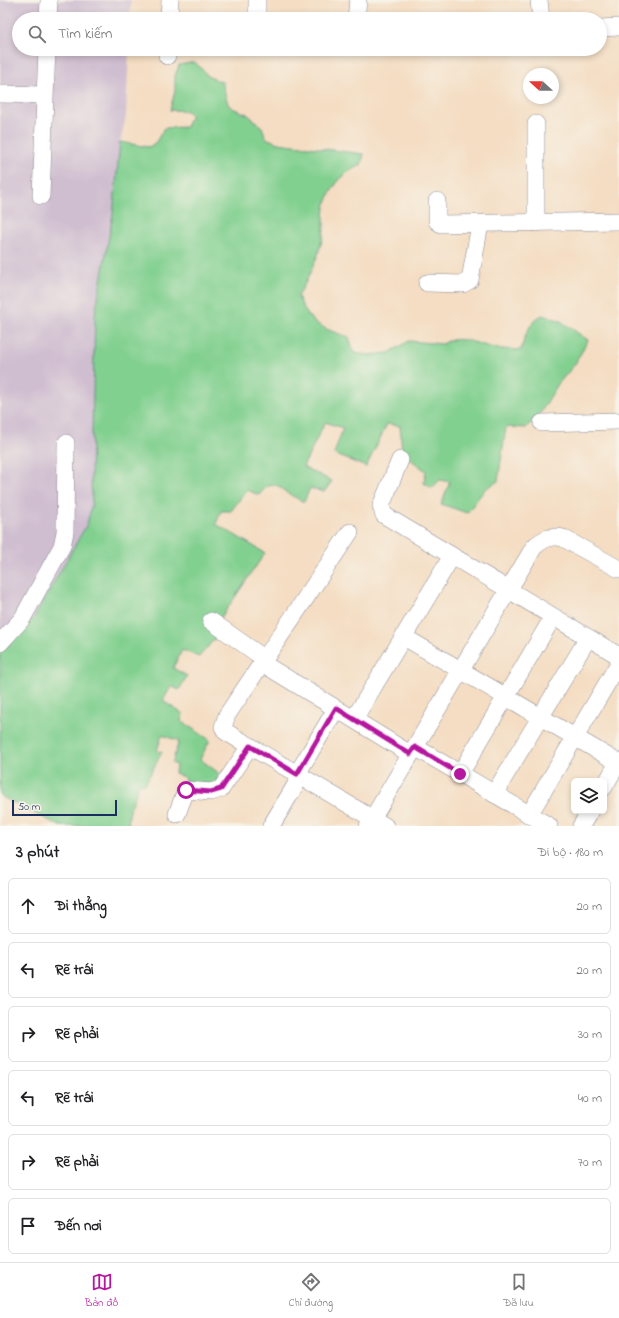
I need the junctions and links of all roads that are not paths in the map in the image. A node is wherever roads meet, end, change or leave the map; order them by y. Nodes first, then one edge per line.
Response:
1 (49, 0) edge
2 (170, 0) edge
3 (257, 0) edge
4 (358, 0) edge
5 (539, 0) edge
6 (48, 12) edge
7 (169, 12) edge
8 (257, 12) edge
9 (357, 12) edge
10 (540, 12) edge
11 (619, 27) edge
12 (607, 28) edge
13 (47, 56) edge
14 (0, 94) edge
15 (44, 95) junction
16 (536, 124) dead end
17 (41, 196) dead end
18 (437, 201) dead end
19 (619, 221) edge
20 (536, 223) junction
21 (480, 224) junction
22 (427, 283) dead end
23 (619, 421) edge
24 (542, 422) dead end
25 (66, 443) dead end
26 (400, 460) dead end
27 (350, 532) dead end
28 (452, 556) junction
29 (619, 569) edge
30 (508, 590) junction
31 (553, 617) junction
32 (211, 621) dead end
33 (404, 637) junction
34 (588, 638) junction
35 (0, 643) edge
36 (619, 656) edge
37 (264, 661) junction
38 (619, 663) edge
39 (460, 670) junction
40 (505, 697) junction
41 (336, 708) junction
42 (540, 717) junction
43 (354, 719) junction
44 (576, 738) junction
45 (250, 746) junction
46 (412, 751) junction
47 (619, 762) edge
48 (460, 774) junction
49 (299, 775) junction
50 (607, 781) edge
51 (494, 794) junction
52 (177, 814) dead end
53 (588, 814) edge
54 (529, 815) junction
55 (375, 824) edge
56 (271, 826) edge
57 (549, 826) edge
58 (581, 826) edge

1 - 6 street
2 - 7 street
3 - 8 street
4 - 9 street
5 - 10 street
11 - 12 street
13 - 15 street
14 - 15 street
15 - 17 street
16 - 20 street
18 - 21 street
19 - 20 street
20 - 21 street
21 - 22 street
23 - 24 street
25 - 35 street
26 - 28 street
27 - 37 street
28 - 30 street
28 - 33 street
29 - 30 street
30 - 31 street
30 - 39 street
31 - 34 street
31 - 40 street
32 - 37 street
33 - 39 street
33 - 43 street
34 - 36 street
34 - 42 street
37 - 41 street
37 - 45 street
38 - 44 street
39 - 40 street
39 - 46 street
40 - 42 street
40 - 48 street
41 - 43 street
41 - 49 street
42 - 44 street
42 - 51 street
43 - 46 street
44 - 47 street
44 - 54 street
45 - 49 street
45 - 52 street
46 - 48 street
46 - 55 street
47 - 50 street
48 - 51 street
49 - 55 street
49 - 56 street
51 - 54 street
53 - 58 street
54 - 57 street

